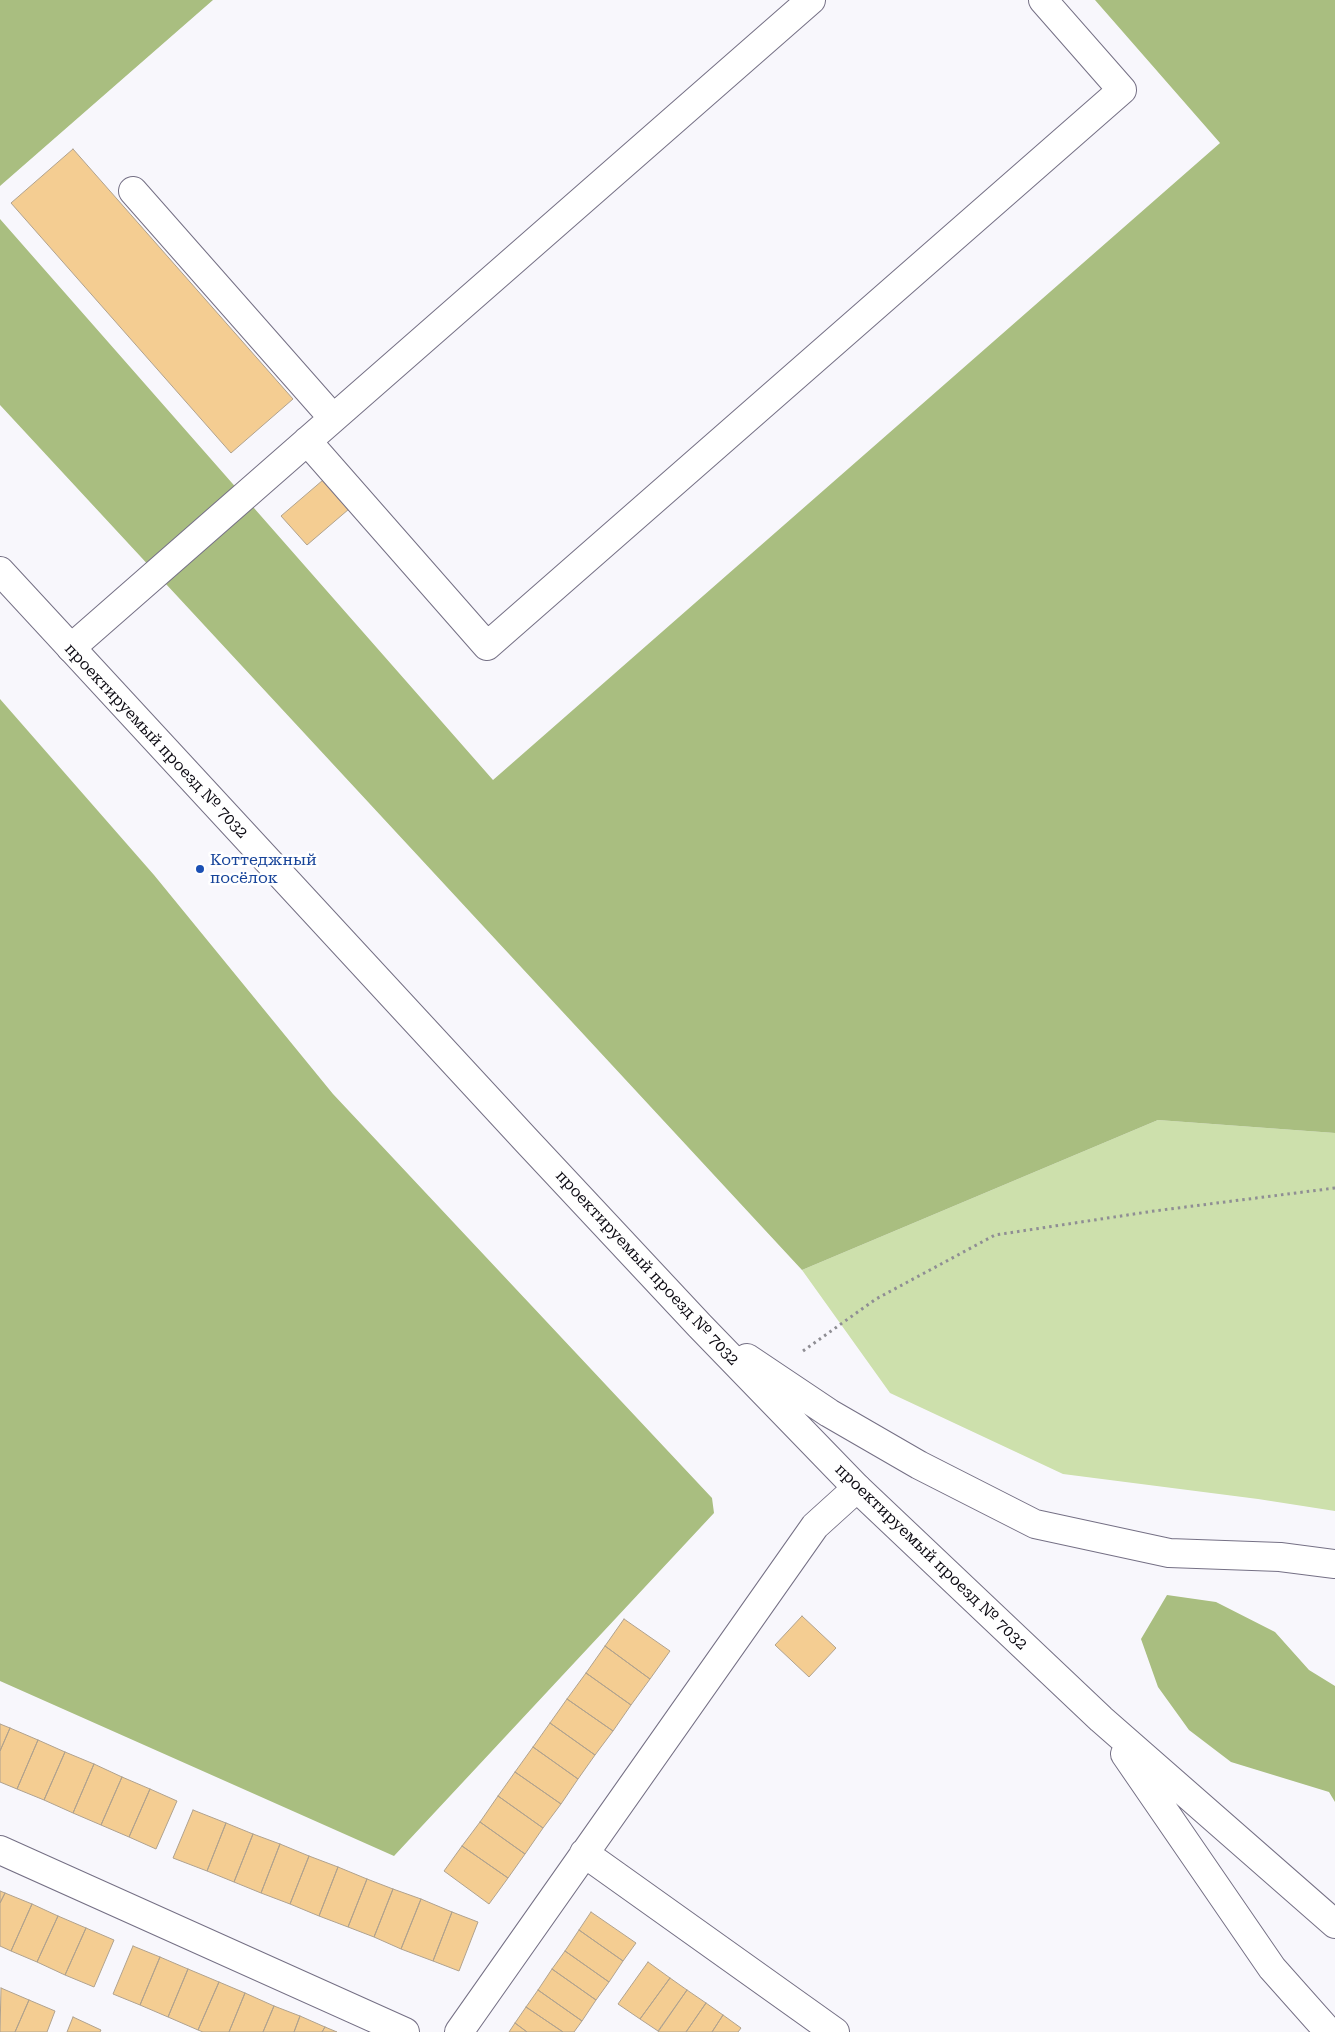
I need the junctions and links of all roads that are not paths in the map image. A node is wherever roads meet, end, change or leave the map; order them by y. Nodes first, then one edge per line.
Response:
1 (811, 0) edge
2 (1043, 0) edge
3 (133, 191) dead end
4 (333, 418) junction
5 (307, 441) junction
6 (0, 571) edge
7 (71, 648) junction
8 (700, 1326) junction
9 (857, 1488) junction
10 (1335, 1564) edge
11 (1101, 1720) junction
12 (0, 1850) edge
13 (584, 1853) junction
14 (1335, 1924) edge
15 (405, 2032) edge
16 (458, 2032) edge
17 (835, 2032) edge
18 (1329, 2032) edge

1 - 4 main road
2 - 5 main road
3 - 4 main road
4 - 5 main road
5 - 7 main road
6 - 7 main road, проектируемый проезд № 7032
7 - 8 main road, проектируемый проезд № 7032
8 - 9 main road, проектируемый проезд № 7032
8 - 10 main road
9 - 11 main road, проектируемый проезд № 7032
9 - 13 main road
11 - 14 main road, проектируемый проезд № 7032
11 - 18 main road
12 - 15 main road
13 - 16 main road
13 - 17 main road

